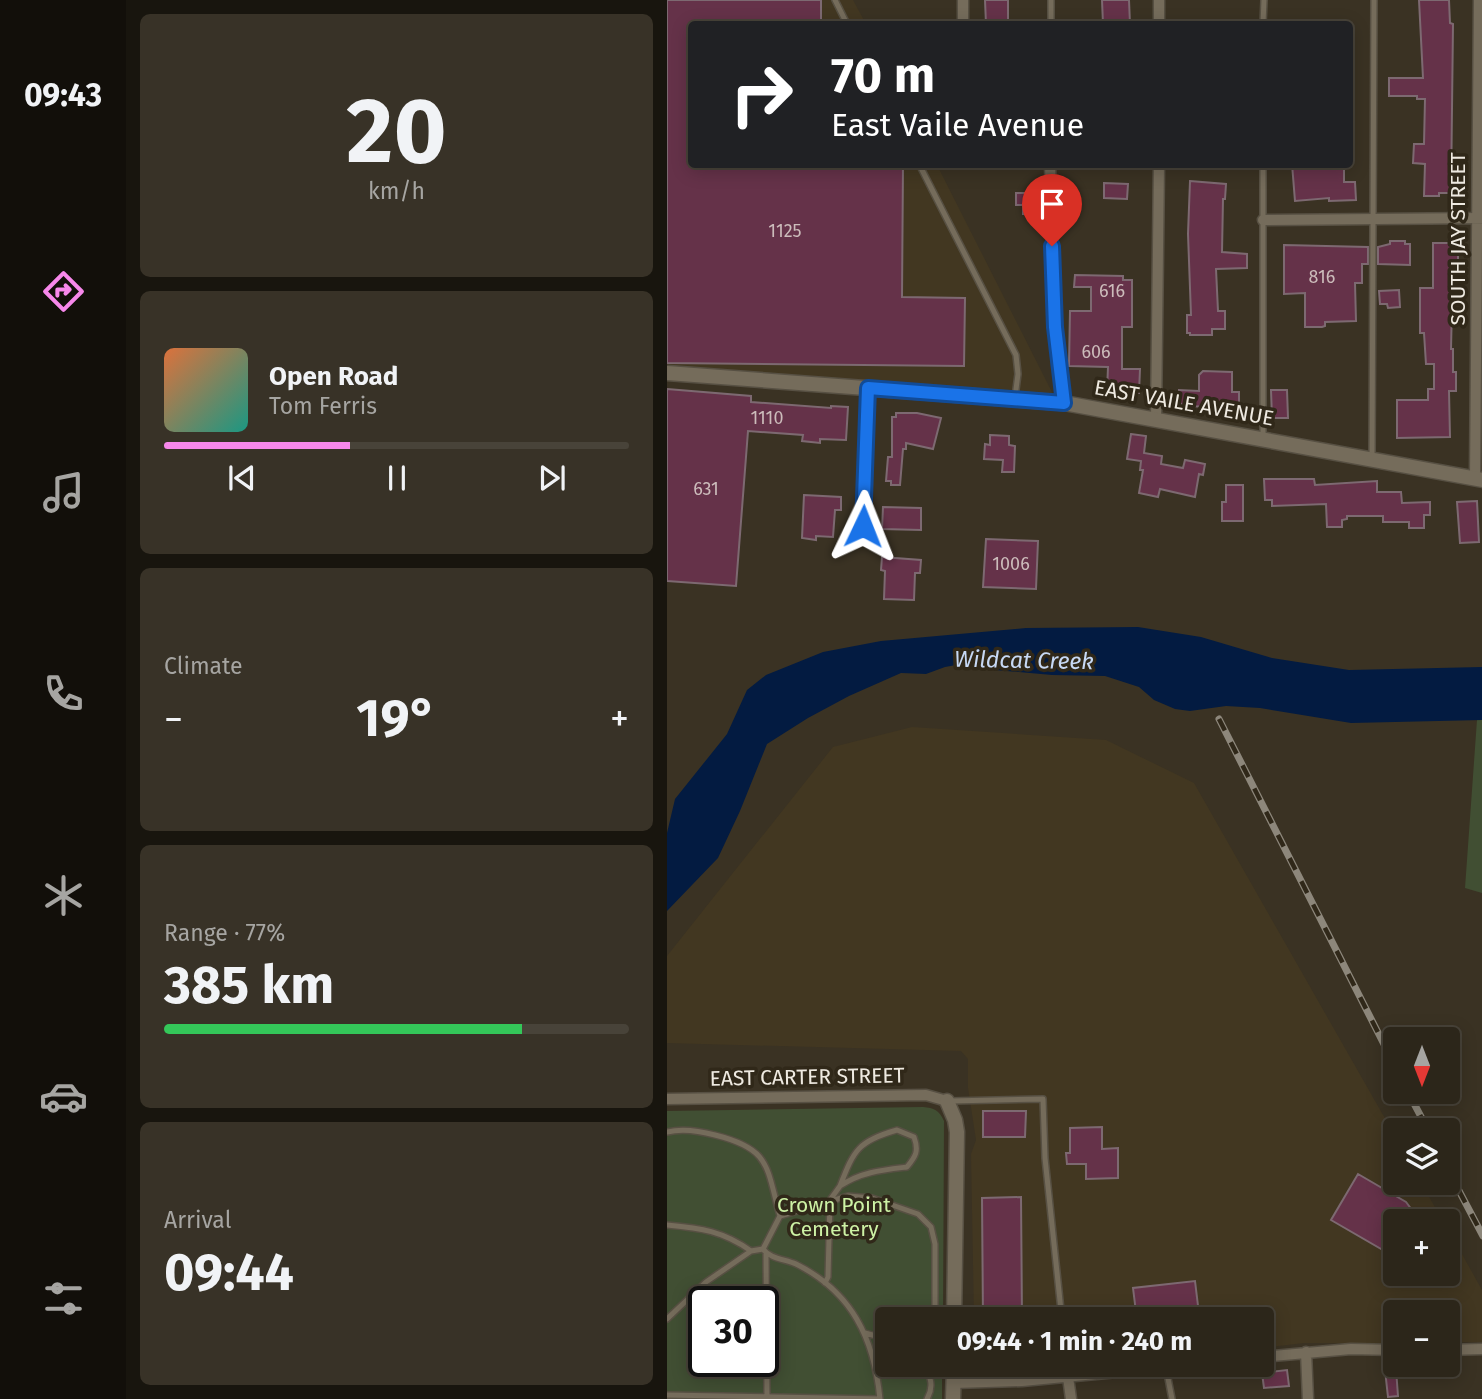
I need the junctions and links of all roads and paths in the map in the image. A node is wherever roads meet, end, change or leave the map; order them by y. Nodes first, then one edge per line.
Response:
1 (835, 0) edge
2 (963, 0) edge
3 (1051, 0) edge
4 (1159, 0) edge
5 (1264, 0) edge
6 (1374, 0) edge
7 (1479, 0) edge
8 (846, 21) edge
9 (963, 21) edge
10 (1051, 21) edge
11 (1159, 21) edge
12 (1263, 21) edge
13 (921, 168) edge
14 (1050, 168) edge
15 (1159, 168) edge
16 (1263, 168) edge
17 (1480, 218) edge
18 (1375, 219) junction
19 (1263, 220) junction
20 (667, 373) edge
21 (868, 388) junction
22 (1480, 396) edge
23 (1015, 399) junction
24 (1064, 403) junction
25 (1156, 418) junction
26 (1263, 438) junction
27 (1372, 459) junction
28 (1479, 479) edge
29 (863, 526) dead end
30 (667, 1099) edge
31 (947, 1101) junction
32 (667, 1132) edge
33 (840, 1186) junction
34 (830, 1200) junction
35 (780, 1216) junction
36 (667, 1225) edge
37 (752, 1251) junction
38 (765, 1251) junction
39 (825, 1283) junction
40 (934, 1307) edge
41 (954, 1307) edge
42 (1061, 1307) edge
43 (667, 1317) edge
44 (865, 1333) junction
45 (875, 1336) edge
46 (1482, 1349) edge
47 (1383, 1350) edge
48 (1460, 1350) edge
49 (1306, 1352) junction
50 (1274, 1356) edge
51 (930, 1377) edge
52 (954, 1377) edge
53 (1040, 1377) edge
54 (1068, 1377) edge
55 (1168, 1377) edge
56 (954, 1383) junction
57 (667, 1395) edge
58 (767, 1397) edge
59 (880, 1399) edge
60 (927, 1399) edge
61 (953, 1399) edge
62 (1071, 1399) edge
63 (1172, 1399) edge
64 (1308, 1399) edge

1 - 8 lane
2 - 9 street
3 - 10 lane
4 - 11 street
5 - 12 lane
6 - 18 lane
7 - 17 street, SOUTH JAY STREET
13 - 23 lane
14 - 24 street
15 - 25 street
16 - 19 lane
17 - 18 street
17 - 22 street, SOUTH JAY STREET
18 - 19 street
18 - 27 lane
19 - 26 lane
20 - 21 street, EAST VAILE AVENUE
21 - 23 street, EAST VAILE AVENUE
21 - 29 street
22 - 28 street, SOUTH JAY STREET
23 - 24 street, EAST VAILE AVENUE
24 - 25 street, EAST VAILE AVENUE
25 - 26 street, EAST VAILE AVENUE
26 - 27 street, EAST VAILE AVENUE
27 - 28 street, EAST VAILE AVENUE
30 - 31 street, EAST CARTER STREET
31 - 41 street
31 - 42 lane
32 - 35 lane
33 - 33 lane
33 - 34 lane
34 - 35 lane
34 - 39 lane
34 - 40 lane
35 - 38 lane
36 - 37 lane
37 - 38 lane
37 - 43 lane
38 - 39 lane
38 - 58 lane
39 - 44 lane
44 - 45 lane
44 - 59 lane
46 - 48 street
47 - 49 street
49 - 50 street
49 - 64 street
51 - 60 lane
52 - 56 street
53 - 56 street
54 - 62 street
55 - 63 lane
56 - 61 street
57 - 58 lane
58 - 59 lane

